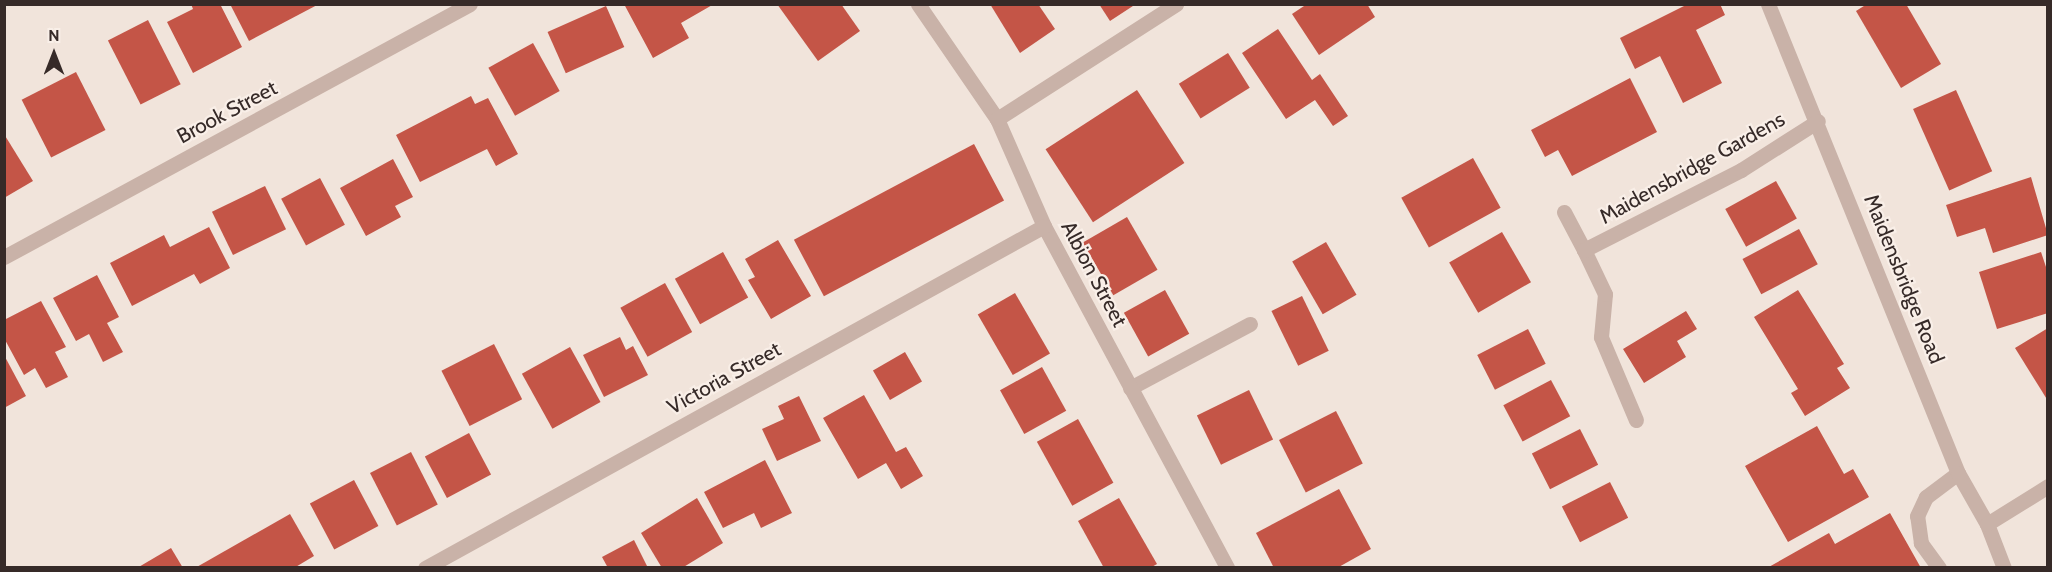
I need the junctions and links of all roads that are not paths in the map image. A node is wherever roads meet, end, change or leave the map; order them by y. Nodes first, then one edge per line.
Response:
1 (470, 4) edge
2 (918, 4) edge
3 (1176, 4) edge
4 (1768, 4) edge
5 (997, 119) junction
6 (1818, 121) junction
7 (1564, 213) dead end
8 (1044, 226) junction
9 (1584, 250) junction
10 (4, 257) edge
11 (1250, 324) dead end
12 (1130, 388) junction
13 (1636, 420) dead end
14 (1958, 473) junction
15 (2048, 486) edge
16 (1987, 524) junction
17 (425, 567) edge
18 (1227, 567) edge
19 (1939, 567) edge
20 (2004, 567) edge

1 - 10 street, Brook Street
2 - 5 street, Albion Street
3 - 5 street
4 - 6 street, Maidensbridge Road
5 - 8 street, Albion Street
6 - 9 street, Maidensbridge Gardens
6 - 14 street, Maidensbridge Road
7 - 9 street, Maidensbridge Gardens
8 - 12 street, Albion Street
8 - 17 street, Victoria Street
9 - 13 street, Maidensbridge Gardens
11 - 12 street
12 - 18 street, Albion Street
14 - 16 street, Maidensbridge Road
14 - 19 street
15 - 16 street
16 - 20 street, Maidensbridge Road

